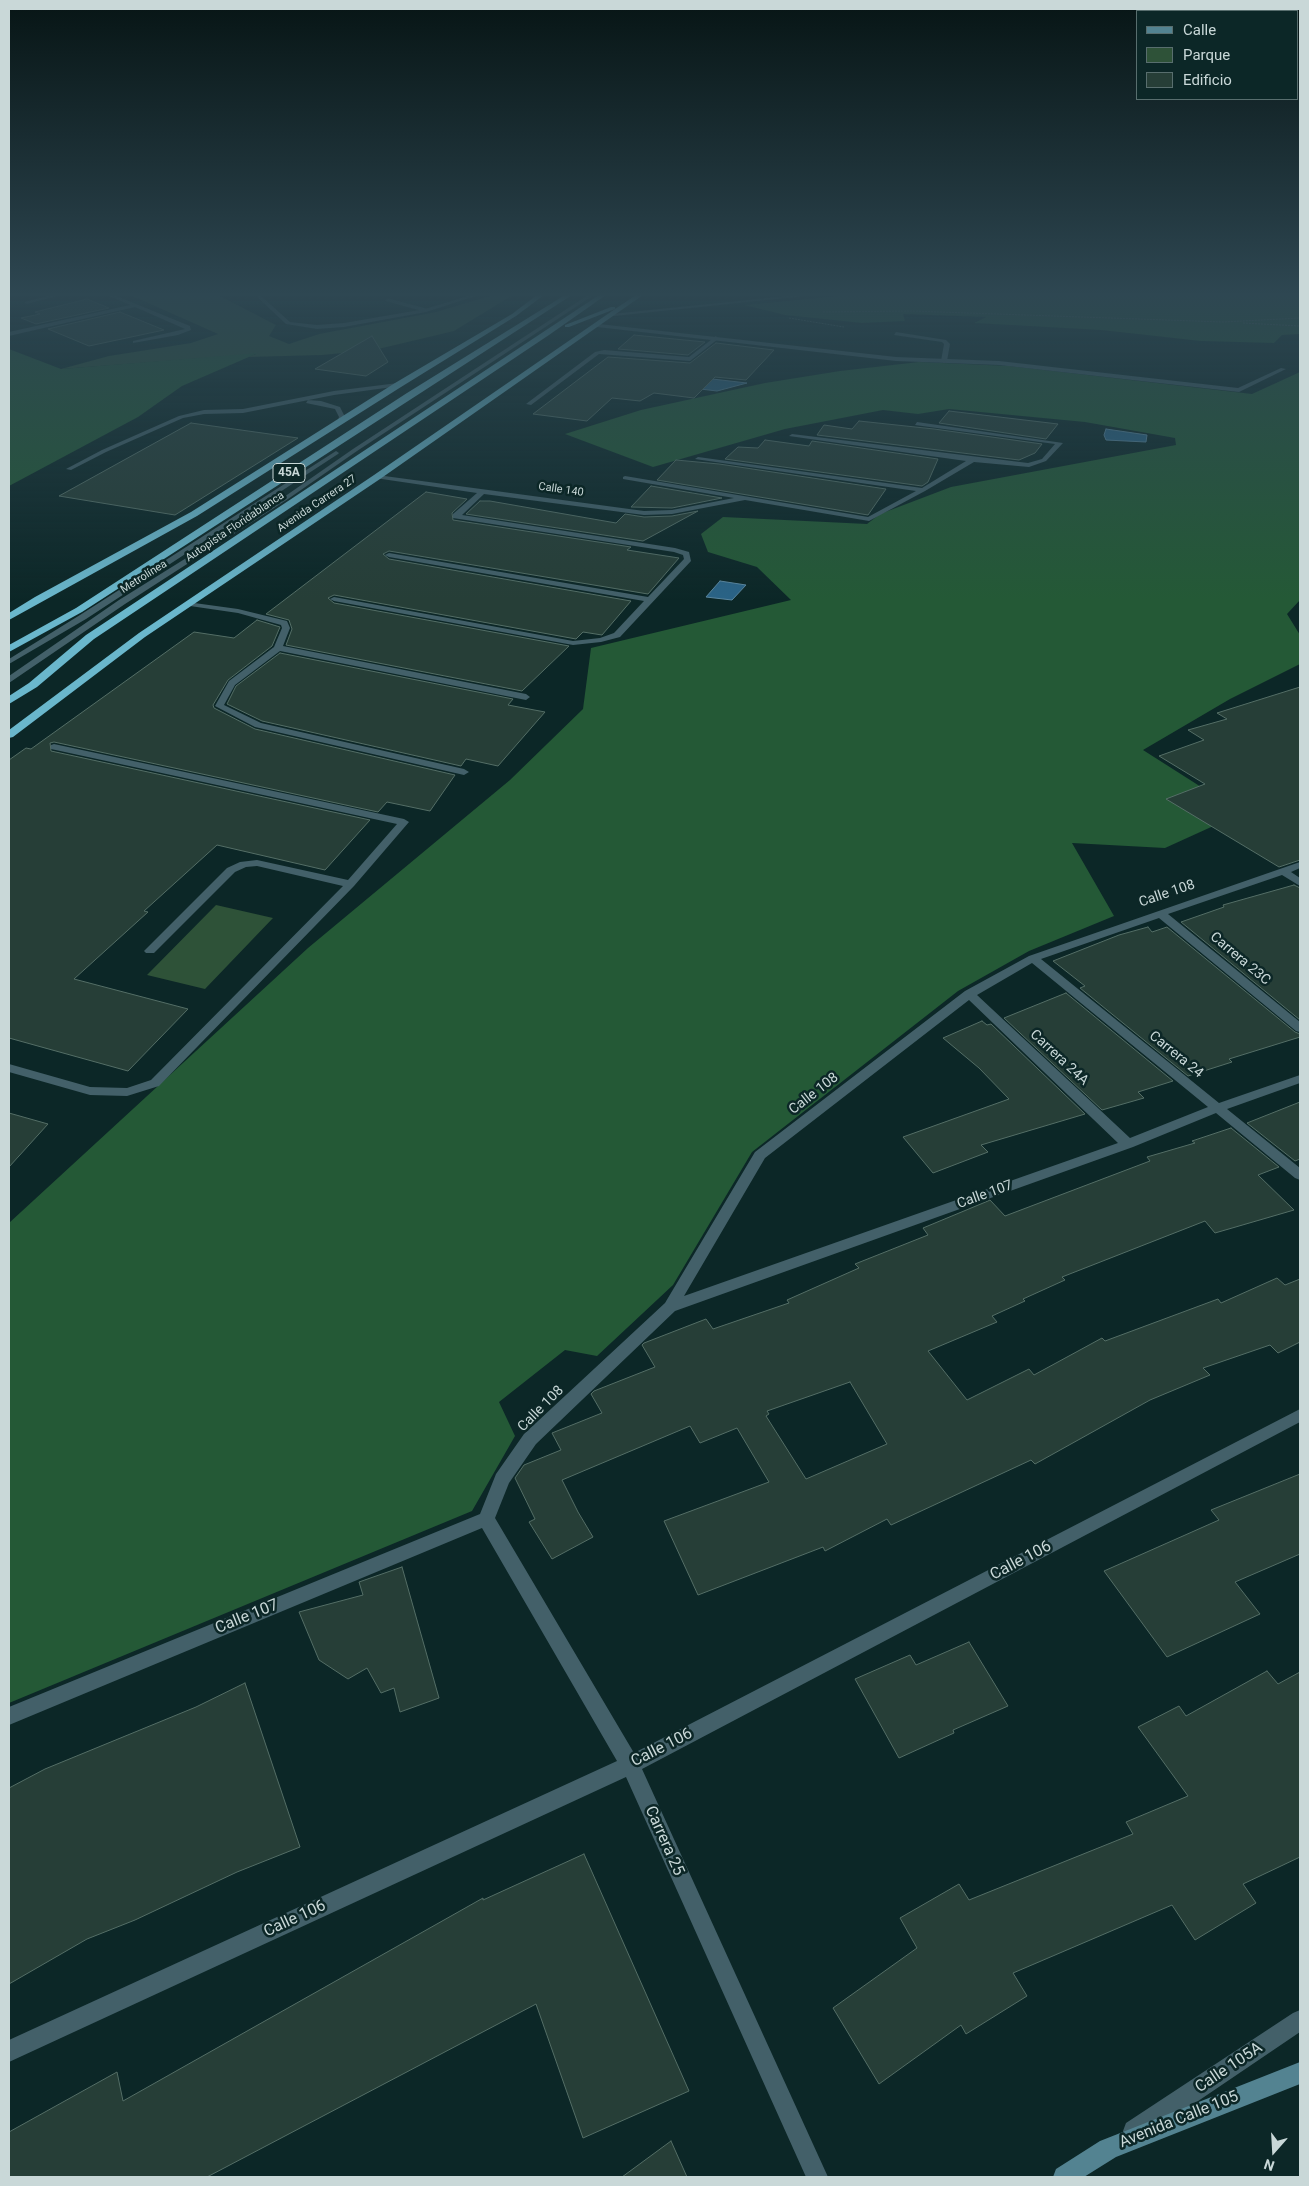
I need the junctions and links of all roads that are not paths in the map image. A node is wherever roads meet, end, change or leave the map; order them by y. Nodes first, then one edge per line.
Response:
1 (313, 397) edge
2 (380, 397) edge
3 (407, 397) edge
4 (422, 397) edge
5 (436, 397) edge
6 (452, 397) edge
7 (495, 397) edge
8 (538, 397) edge
9 (276, 404) junction
10 (529, 404) dead end
11 (340, 423) junction
12 (917, 424) dead end
13 (792, 436) dead end
14 (698, 459) dead end
15 (972, 460) junction
16 (69, 469) dead end
17 (377, 477) junction
18 (625, 478) dead end
19 (923, 490) junction
20 (483, 491) junction
21 (742, 499) junction
22 (389, 555) dead end
23 (334, 599) dead end
24 (650, 600) junction
25 (190, 604) junction
26 (9, 618) edge
27 (278, 648) junction
28 (9, 649) edge
29 (9, 662) edge
30 (9, 680) edge
31 (526, 696) dead end
32 (9, 701) edge
33 (9, 735) edge
34 (54, 747) dead end
35 (464, 772) dead end
36 (1300, 865) edge
37 (1282, 870) junction
38 (1300, 883) edge
39 (350, 884) junction
40 (1160, 913) junction
41 (150, 951) dead end
42 (1033, 958) junction
43 (969, 994) junction
44 (1300, 1028) edge
45 (9, 1068) edge
46 (1300, 1079) edge
47 (1217, 1108) junction
48 (1128, 1144) junction
49 (1300, 1175) edge
50 (670, 1307) junction
51 (1300, 1415) edge
52 (486, 1518) junction
53 (9, 1716) edge
54 (630, 1765) junction
55 (1300, 2020) edge
56 (9, 2051) edge
57 (1300, 2073) edge
58 (1108, 2149) junction
59 (817, 2177) edge
60 (1064, 2177) edge

1 - 9 street
2 - 11 highway
3 - 28 highway, Autopista Floridablanca / 45A
4 - 29 street, Metrolínea
5 - 30 street, Metrolínea
6 - 32 highway, Autopista Floridablanca / 45A
7 - 17 highway, Avenida Carrera 27
8 - 10 street
9 - 11 street
9 - 16 street
11 - 26 highway
12 - 15 street
13 - 15 street
14 - 19 street
15 - 19 street
17 - 20 street, Calle 140
17 - 25 highway, Avenida Carrera 27
18 - 21 street
19 - 21 street
20 - 21 street, Calle 140
20 - 24 street
22 - 24 street
23 - 24 street
25 - 27 street
25 - 33 highway, Avenida Carrera 27
27 - 31 street
27 - 35 street
34 - 39 street
36 - 37 street, Calle 108
37 - 38 street
37 - 40 street, Calle 108
39 - 41 street
39 - 45 street
40 - 42 street, Calle 108
40 - 44 street, Carrera 23C
42 - 43 street, Calle 108
42 - 47 street, Carrera 24
43 - 48 street, Carrera 24A
43 - 50 street, Calle 108
46 - 47 street, Calle 107
47 - 48 street, Calle 107
47 - 49 street, Carrera 24
48 - 50 street, Calle 107
50 - 52 street, Calle 108
51 - 54 street, Calle 106
52 - 53 street, Calle 107
52 - 54 street, Carrera 25
54 - 56 street, Calle 106
54 - 59 street, Carrera 25
55 - 58 street, Calle 105A
57 - 58 main road, Avenida Calle 105
58 - 60 main road, Avenida Calle 105

